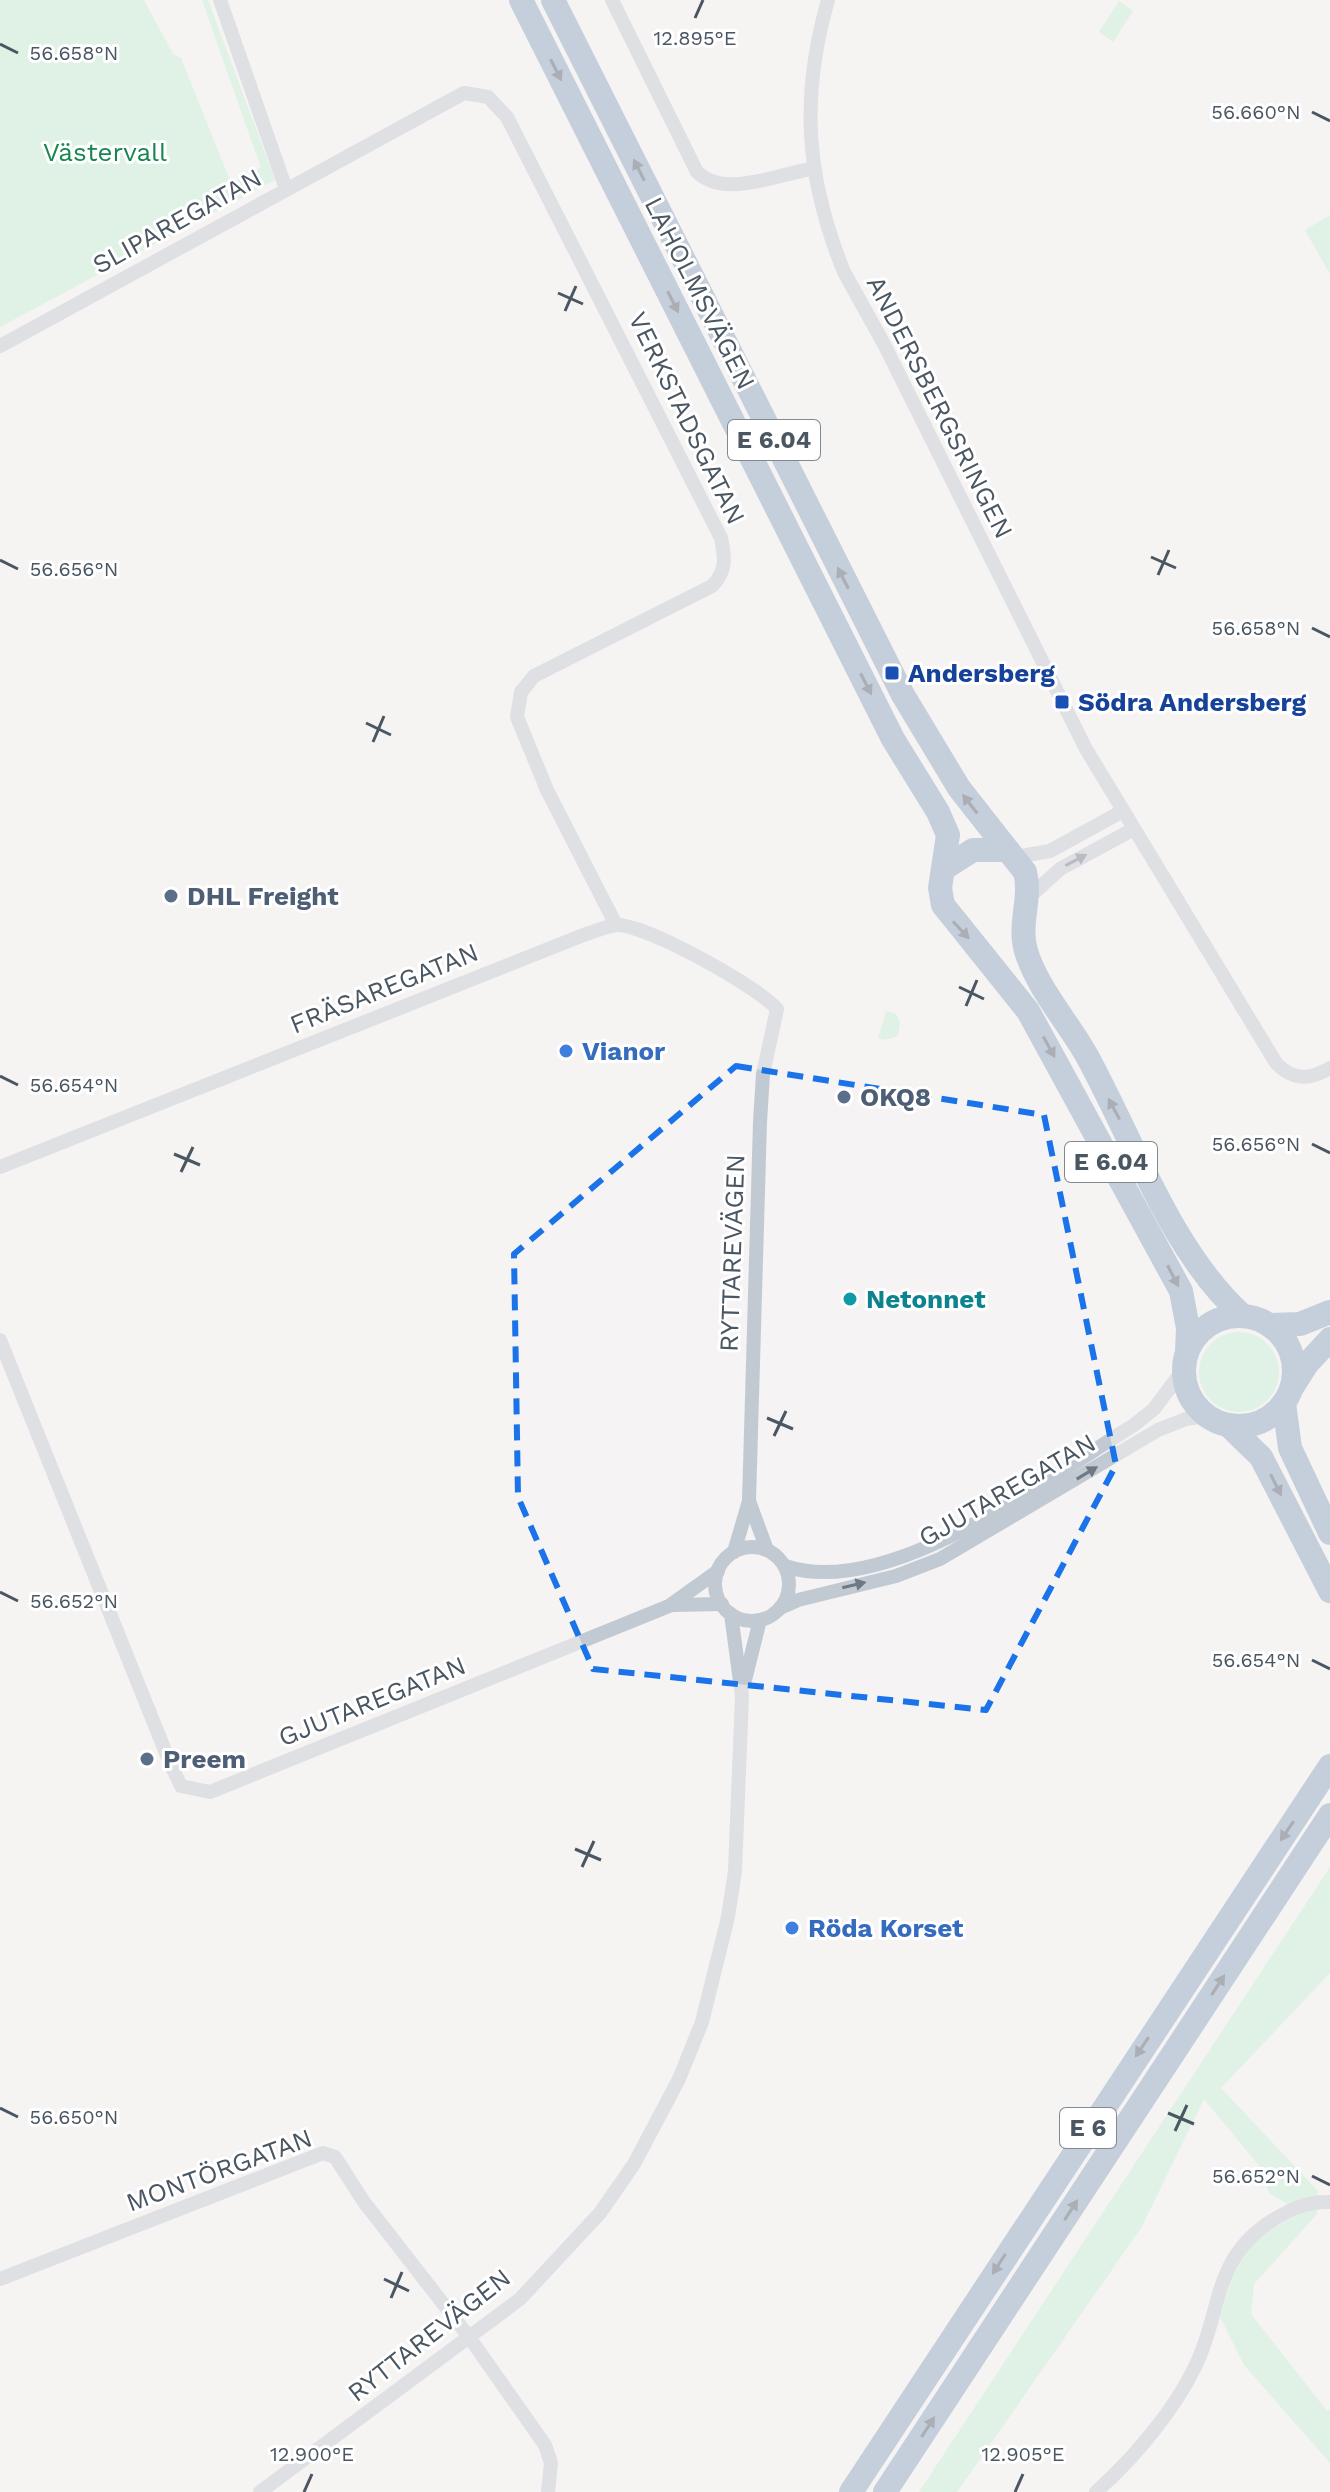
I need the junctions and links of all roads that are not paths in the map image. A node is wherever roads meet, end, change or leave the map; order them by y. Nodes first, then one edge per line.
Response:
1 (220, 0) edge
2 (521, 0) edge
3 (553, 0) edge
4 (612, 0) edge
5 (828, 0) edge
6 (812, 169) junction
7 (286, 189) junction
8 (0, 346) edge
9 (1121, 812) junction
10 (1132, 830) junction
11 (1010, 854) junction
12 (945, 868) junction
13 (1026, 899) junction
14 (616, 925) junction
15 (1330, 1068) edge
16 (0, 1167) edge
17 (1330, 1312) edge
18 (1243, 1316) junction
19 (1269, 1325) junction
20 (1330, 1339) edge
21 (0, 1340) edge
22 (1185, 1361) junction
23 (1287, 1398) junction
24 (1217, 1421) junction
25 (749, 1501) junction
26 (1330, 1533) edge
27 (767, 1550) junction
28 (734, 1552) junction
29 (785, 1566) junction
30 (718, 1571) junction
31 (1330, 1591) edge
32 (669, 1606) junction
33 (780, 1608) junction
34 (726, 1609) junction
35 (760, 1620) junction
36 (742, 1696) junction
37 (1330, 1766) edge
38 (1330, 1815) edge
39 (1330, 1834) edge
40 (1306, 1851) junction
41 (1330, 2202) edge
42 (0, 2279) edge
43 (469, 2337) junction
44 (260, 2492) edge
45 (548, 2492) edge
46 (851, 2492) edge
47 (885, 2492) edge
48 (1096, 2492) edge

1 - 7 street, SLIPAREGATAN
2 -> 12 highway, LAHOLMSVÄGEN / E 6.04
11 -> 3 highway, LAHOLMSVÄGEN / E 6.04
4 - 6 street
5 - 6 street, ANDERSBERGSRINGEN
6 - 9 street, ANDERSBERGSRINGEN
7 - 8 street, SLIPAREGATAN
7 - 14 street, VERKSTADSGATAN
9 - 10 street, ANDERSBERGSRINGEN
9 - 11 street
13 -> 10 street
10 - 15 street, ANDERSBERGSRINGEN
11 - 12 highway
11 - 13 highway, LAHOLMSVÄGEN / E 6.04
12 -> 22 highway, LAHOLMSVÄGEN / E 6.04
18 -> 13 highway, LAHOLMSVÄGEN / E 6.04
14 - 16 street, FRÄSAREGATAN
14 - 25 street, RYTTAREVÄGEN
17 - 19 highway
18 - 19 highway, LAHOLMSVÄGEN
18 - 22 highway
19 - 23 highway
20 - 23 highway
21 - 32 street, GJUTAREGATAN
22 - 24 highway, LAHOLMSVÄGEN
22 - 29 street, GJUTAREGATAN
23 - 24 highway
23 - 26 highway
24 -> 31 highway, LAHOLMSVÄGEN
33 -> 24 street, GJUTAREGATAN
25 - 27 street, RYTTAREVÄGEN
25 - 28 street, RYTTAREVÄGEN
27 - 28 street
27 - 29 street, RYTTAREVÄGEN
28 - 30 street, RYTTAREVÄGEN
29 - 33 street
30 - 32 street, GJUTAREGATAN
30 - 34 street, RYTTAREVÄGEN
32 - 34 street, GJUTAREGATAN
33 - 35 street
34 - 35 street
34 - 36 street, RYTTAREVÄGEN
35 - 36 street, RYTTAREVÄGEN
36 - 43 street, RYTTAREVÄGEN
37 -> 46 highway, E 6
38 - 40 highway, E 6
39 - 40 highway
47 -> 40 highway, E 6
41 - 48 street
42 - 43 street, MONTÖRGATAN
43 - 44 street, RYTTAREVÄGEN
43 - 45 street, MONTÖRGATAN

